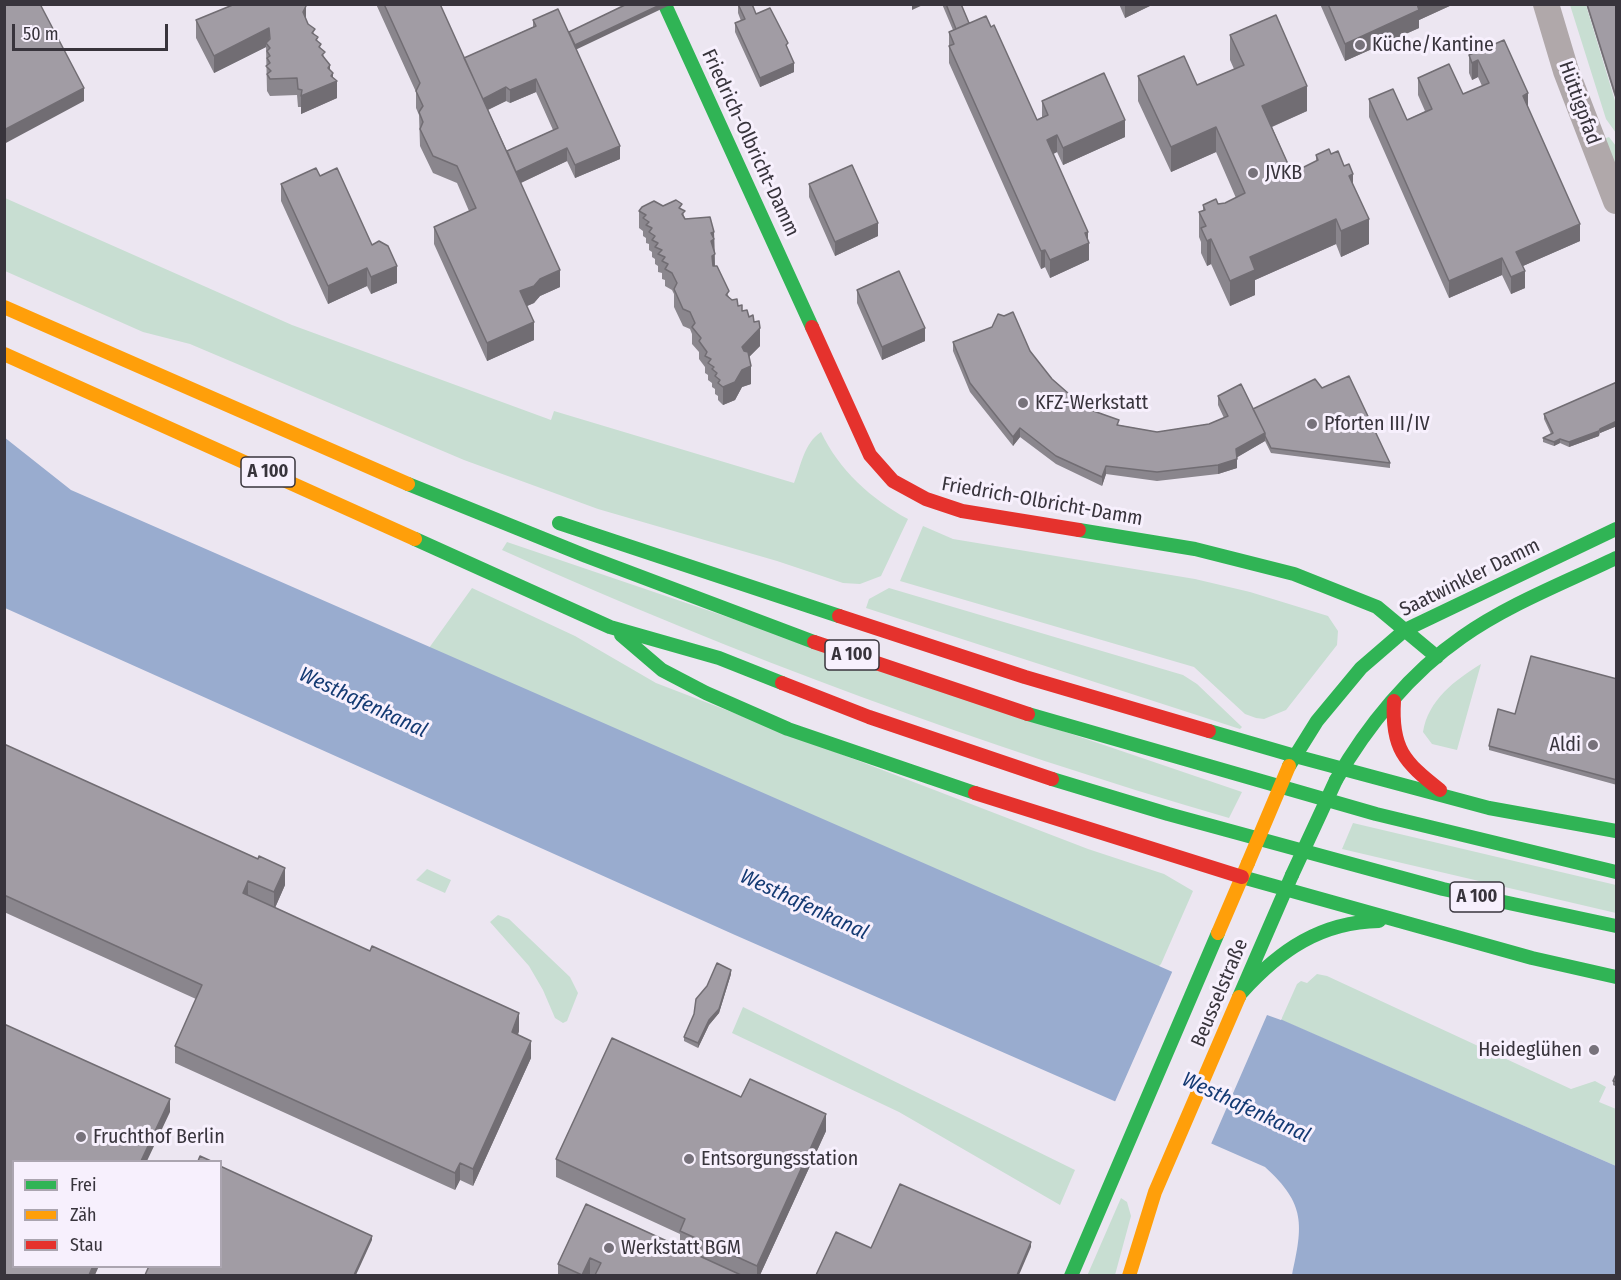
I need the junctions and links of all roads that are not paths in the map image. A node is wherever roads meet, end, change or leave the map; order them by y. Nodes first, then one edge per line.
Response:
1 (1546, 4) edge
2 (666, 7) dead end
3 (1617, 201) edge
4 (4, 308) edge
5 (4, 354) edge
6 (467, 507) junction
7 (500, 508) dead end
8 (545, 519) dead end
9 (1617, 529) edge
10 (1617, 558) edge
11 (610, 627) junction
12 (1405, 630) junction
13 (1437, 657) junction
14 (1394, 701) junction
15 (1292, 761) junction
16 (1339, 774) junction
17 (1451, 798) junction
18 (1617, 831) edge
19 (1248, 863) joint
20 (1617, 872) edge
21 (1242, 878) junction
22 (1285, 889) junction
23 (1405, 923) junction
24 (1617, 926) edge
25 (1617, 977) edge
26 (1242, 992) junction
27 (1071, 1275) edge
28 (1129, 1275) edge

1 - 3 street, Hüttigpfad
2 - 12 main road, Friedrich-Olbricht-Damm
4 - 6 main road, A 100
5 - 11 main road, A 100
6 - 7 main road
6 - 20 main road, A 100
8 - 15 main road
9 - 12 main road, Saatwinkler Damm
10 - 13 main road
11 - 21 main road
11 - 24 main road, A 100
12 - 13 main road, Friedrich-Olbricht-Damm
12 - 15 main road, Saatwinkler Damm
13 - 14 main road
14 - 16 main road
14 - 17 main road
15 - 16 main road
15 - 19 main road, Saatwinkler Damm, bridge
16 - 17 main road
16 - 22 main road, Beusselstraße, bridge
17 - 18 main road
19 - 21 main road, Beusselstraße
21 - 22 main road
21 - 27 main road, Beusselstraße
22 - 23 main road
22 - 26 main road, Beusselstraße
23 - 25 main road
23 - 26 main road
26 - 28 main road, Beusselstraße

